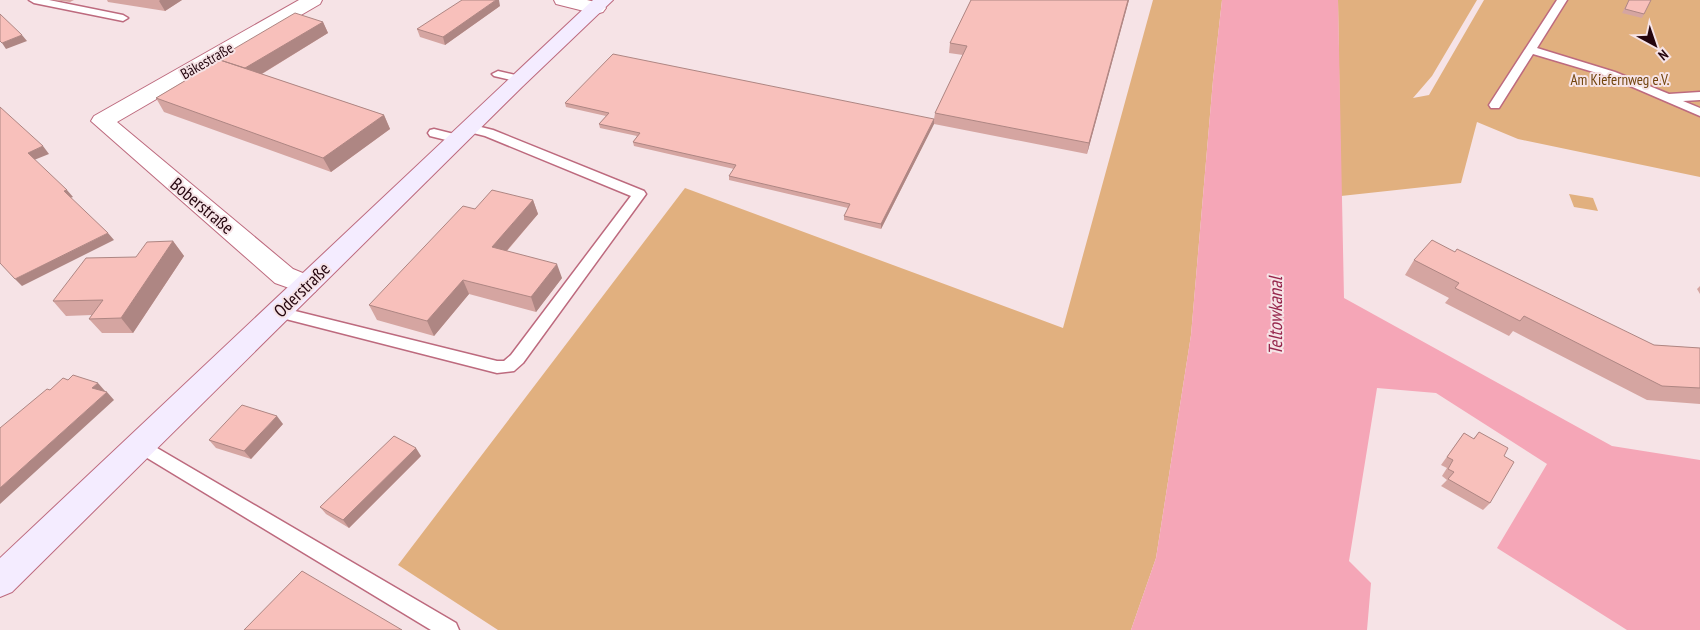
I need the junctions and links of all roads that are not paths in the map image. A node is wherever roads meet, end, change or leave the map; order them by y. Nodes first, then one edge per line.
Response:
1 (34, 0) edge
2 (313, 0) edge
3 (562, 0) edge
4 (1562, 0) edge
5 (600, 4) edge
6 (123, 18) dead end
7 (1532, 50) junction
8 (498, 74) dead end
9 (520, 78) junction
10 (1700, 96) edge
11 (1666, 98) junction
12 (1495, 106) dead end
13 (1700, 112) edge
14 (102, 121) joint
15 (454, 133) junction
16 (306, 285) junction
17 (279, 312) junction
18 (140, 445) junction
19 (0, 581) edge
20 (449, 630) edge

1 - 6 lane
2 - 14 street, Bäkestraße
3 - 5 street
4 - 7 lane
5 - 9 main road, Oderstraße
7 - 11 lane
7 - 12 lane
8 - 9 lane
9 - 15 main road, Oderstraße
10 - 11 lane
11 - 13 lane
14 - 16 street, Boberstraße
15 - 16 main road, Oderstraße
15 - 17 lane
16 - 17 main road, Oderstraße
17 - 18 main road, Oderstraße
18 - 19 main road, Oderstraße
18 - 20 lane

